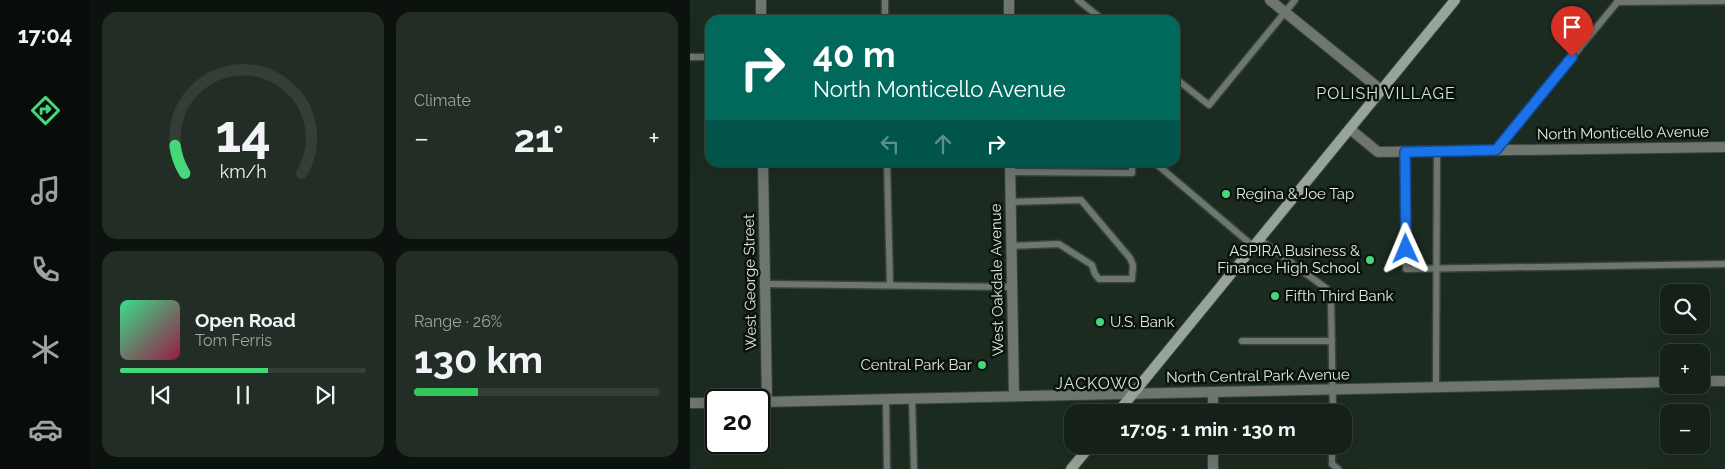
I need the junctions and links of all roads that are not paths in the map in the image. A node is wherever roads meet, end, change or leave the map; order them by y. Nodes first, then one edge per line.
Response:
1 (761, 0) edge
2 (885, 0) edge
3 (1009, 0) edge
4 (1078, 0) edge
5 (1270, 0) edge
6 (1296, 0) edge
7 (1455, 0) edge
8 (1618, 1) edge
9 (1725, 1) edge
10 (1286, 12) junction
11 (761, 15) edge
12 (885, 15) edge
13 (1009, 15) edge
14 (1097, 15) edge
15 (690, 57) edge
16 (705, 57) edge
17 (1180, 82) edge
18 (1381, 90) junction
19 (1350, 129) junction
20 (1725, 147) edge
21 (1496, 150) junction
22 (1405, 152) junction
23 (1437, 152) junction
24 (763, 167) edge
25 (888, 167) edge
26 (1132, 167) edge
27 (1160, 167) edge
28 (1010, 168) edge
29 (1011, 202) junction
30 (1256, 242) junction
31 (1012, 246) junction
32 (1725, 264) edge
33 (1436, 268) junction
34 (765, 284) junction
35 (890, 285) junction
36 (1012, 287) junction
37 (1242, 341) dead end
38 (1332, 341) junction
39 (1710, 381) edge
40 (1725, 381) edge
41 (1660, 382) edge
42 (1436, 387) junction
43 (763, 389) edge
44 (1333, 389) junction
45 (1213, 392) junction
46 (1133, 394) junction
47 (1014, 396) junction
48 (912, 398) junction
49 (886, 399) junction
50 (770, 402) edge
51 (690, 403) edge
52 (705, 403) edge
53 (1125, 404) edge
54 (1213, 404) edge
55 (1333, 404) edge
56 (1084, 454) edge
57 (1213, 454) edge
58 (1332, 454) edge
59 (887, 469) edge
60 (914, 469) edge
61 (1071, 469) edge
62 (1213, 469) edge
63 (1338, 469) edge

1 - 11 street
2 - 12 lane
3 - 13 street
4 - 14 lane
5 - 10 street
6 - 10 lane
7 - 18 main road
8 - 9 lane
8 - 21 lane
10 - 17 lane
10 - 18 street
15 - 16 lane
18 - 19 main road
19 - 22 street, North Monticello Avenue
19 - 30 main road
20 - 21 street, North Monticello Avenue
21 - 23 street, North Monticello Avenue
22 - 23 street, North Monticello Avenue
22 - 33 lane
23 - 33 lane
24 - 34 street, West George Street
25 - 35 lane
26 - 28 lane
27 - 30 lane
28 - 29 street, West Oakdale Avenue
29 - 31 street, West Oakdale Avenue
29 - 31 lane
30 - 38 lane
30 - 46 main road
31 - 36 street, West Oakdale Avenue
32 - 33 lane
33 - 42 lane
34 - 35 lane
34 - 43 street, West George Street
35 - 36 lane
36 - 47 street, West Oakdale Avenue
37 - 38 lane
38 - 44 lane
39 - 40 street
41 - 42 street, North Central Park Avenue
42 - 44 street, North Central Park Avenue
44 - 45 street, North Central Park Avenue
44 - 55 lane
45 - 46 street, North Central Park Avenue
45 - 54 street
46 - 47 street, North Central Park Avenue
46 - 53 main road
47 - 48 street, North Central Park Avenue
48 - 49 street, North Central Park Avenue
48 - 60 lane
49 - 50 street, North Central Park Avenue
49 - 59 lane
51 - 52 street
56 - 61 main road
57 - 62 street
58 - 63 lane

